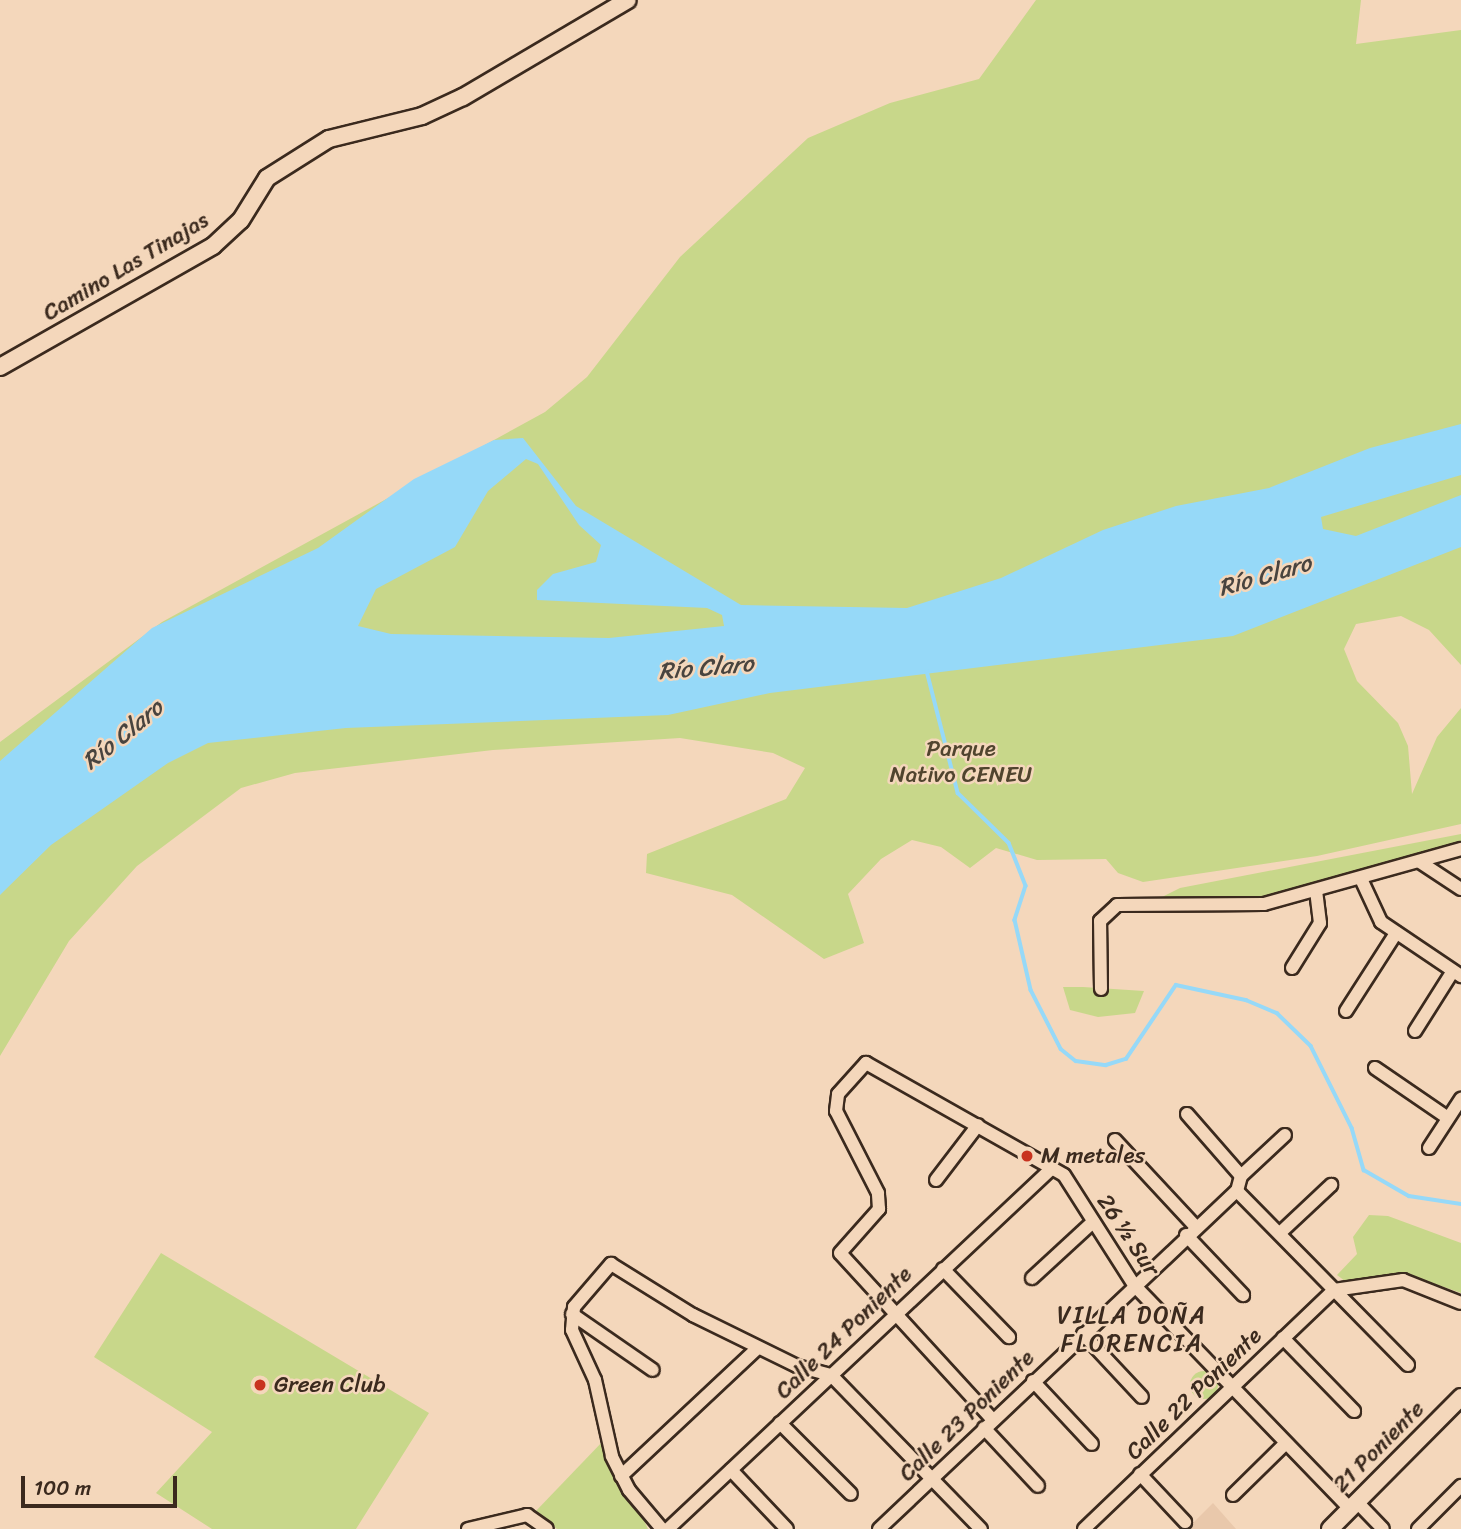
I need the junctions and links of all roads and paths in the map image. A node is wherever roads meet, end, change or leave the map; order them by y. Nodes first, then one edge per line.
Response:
1 (628, 0) edge
2 (0, 367) edge
3 (1461, 849) edge
4 (1420, 862) junction
5 (1362, 881) junction
6 (1461, 888) edge
7 (1316, 892) junction
8 (1396, 933) junction
9 (1292, 968) dead end
10 (1457, 974) edge
11 (1101, 989) dead end
12 (1346, 1011) dead end
13 (1415, 1031) dead end
14 (1374, 1068) dead end
15 (1461, 1099) edge
16 (1187, 1114) dead end
17 (1448, 1118) junction
18 (978, 1125) junction
19 (1285, 1135) dead end
20 (1115, 1140) dead end
21 (1429, 1148) dead end
22 (1050, 1170) junction
23 (1241, 1175) junction
24 (936, 1180) dead end
25 (1331, 1185) dead end
26 (1237, 1191) junction
27 (1093, 1222) junction
28 (1191, 1231) junction
29 (1281, 1232) junction
30 (943, 1269) junction
31 (1032, 1278) dead end
32 (1134, 1285) junction
33 (1334, 1290) junction
34 (1243, 1295) dead end
35 (1461, 1303) edge
36 (894, 1314) junction
37 (572, 1318) junction
38 (1083, 1334) junction
39 (1009, 1337) dead end
40 (1283, 1338) junction
41 (758, 1348) junction
42 (1408, 1365) dead end
43 (653, 1370) dead end
44 (831, 1375) junction
45 (1033, 1381) junction
46 (1232, 1387) junction
47 (1142, 1397) dead end
48 (1461, 1397) edge
49 (1354, 1411) dead end
50 (780, 1423) junction
51 (989, 1424) junction
52 (1286, 1443) junction
53 (1092, 1444) dead end
54 (731, 1470) junction
55 (1140, 1474) junction
56 (621, 1476) junction
57 (931, 1479) junction
58 (1038, 1486) dead end
59 (1461, 1486) edge
60 (851, 1494) dead end
61 (1233, 1495) dead end
62 (1353, 1506) junction
63 (681, 1518) junction
64 (1185, 1522) dead end
65 (1092, 1526) edge
66 (468, 1529) edge
67 (547, 1529) edge
68 (663, 1529) edge
69 (668, 1529) edge
70 (692, 1529) edge
71 (787, 1529) edge
72 (880, 1529) edge
73 (981, 1529) edge
74 (1330, 1529) edge
75 (1384, 1529) edge
76 (1418, 1529) edge

1 - 2 street, Camino Las Tinajas
3 - 4 street
4 - 5 street
4 - 6 street
5 - 7 street
5 - 8 street
7 - 9 street
7 - 11 street
8 - 10 street
8 - 12 street
10 - 13 street
14 - 17 street
15 - 17 street
16 - 23 street
17 - 21 street
18 - 22 street, 26 ½ Sur
18 - 24 street
18 - 36 street, 26 ½ Sur
19 - 23 street
20 - 28 street
22 - 27 street, 26 ½ Sur
22 - 30 street, Calle 24 Poniente
23 - 26 street
25 - 29 street
26 - 28 street, Calle 23 Poniente
26 - 29 street
27 - 31 street
27 - 32 street, 26 ½ Sur
28 - 32 street, Calle 23 Poniente
28 - 34 street
29 - 33 street
30 - 36 street, Calle 24 Poniente
30 - 39 street
32 - 38 street, Calle 23 Poniente
32 - 46 street, 26 ½ Sur
33 - 35 street
33 - 40 street, Calle 22 Poniente
33 - 42 street
36 - 44 street, Calle 24 Poniente
36 - 51 street
37 - 41 street
37 - 43 street
37 - 56 street
38 - 45 street, Calle 23 Poniente
38 - 47 street
40 - 46 street, Calle 22 Poniente
40 - 49 street
41 - 44 street
41 - 56 street
44 - 50 street, Calle 24 Poniente
44 - 57 street
45 - 51 street, Calle 23 Poniente
45 - 53 street
46 - 52 street, 26 ½ Sur
46 - 55 street, Calle 22 Poniente
48 - 62 street, 21 Poniente
50 - 54 street, Calle 24 Poniente
50 - 60 street
51 - 57 street, Calle 23 Poniente
51 - 58 street
52 - 61 street
52 - 62 street, 26 ½ Sur
54 - 63 street, Calle 24 Poniente
54 - 71 street
55 - 64 street
55 - 65 street, Calle 22 Poniente
56 - 68 street
57 - 72 street, Calle 23 Poniente
57 - 73 street
59 - 76 street
62 - 74 street, 21 Poniente
62 - 75 street, 26 ½ Sur
63 - 69 street, Calle 24 Poniente
63 - 70 street
66 - 67 street

